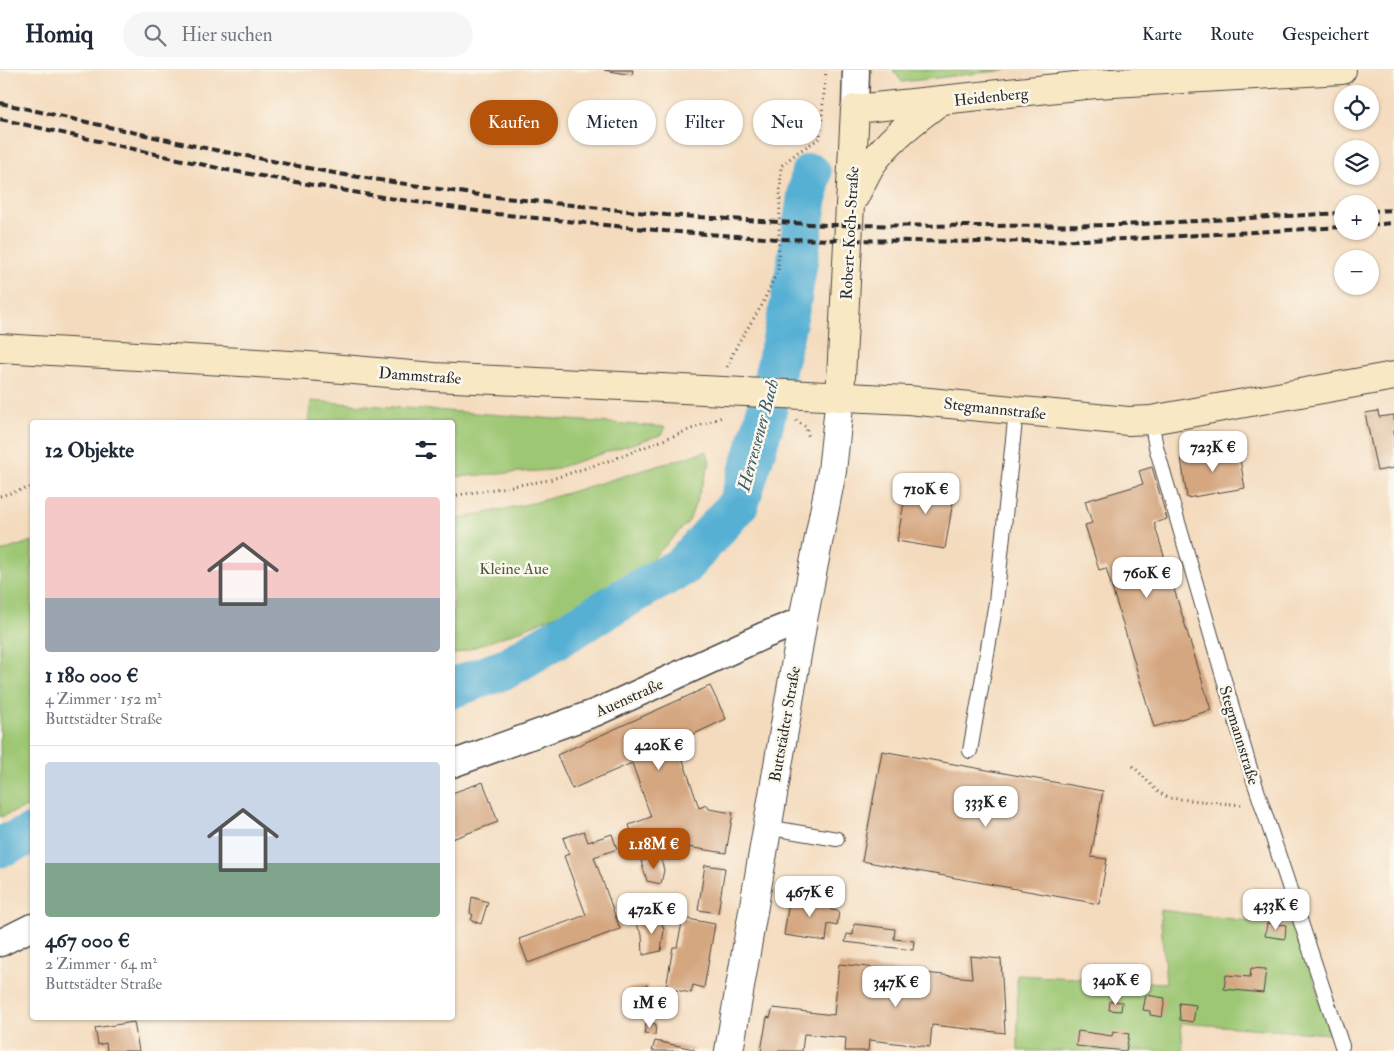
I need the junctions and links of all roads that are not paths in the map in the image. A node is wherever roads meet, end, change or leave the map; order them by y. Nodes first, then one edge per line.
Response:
1 (856, 70) edge
2 (1333, 70) edge
3 (1077, 78) edge
4 (940, 101) junction
5 (855, 109) junction
6 (851, 204) junction
7 (0, 348) edge
8 (1394, 376) edge
9 (840, 397) junction
10 (1016, 411) junction
11 (1150, 420) junction
12 (802, 620) junction
13 (970, 751) dead end
14 (455, 763) edge
15 (766, 828) junction
16 (837, 840) dead end
17 (30, 927) edge
18 (0, 943) edge
19 (1342, 1046) dead end
20 (729, 1051) edge

1 - 5 street, Robert-Koch-Straße
2 - 3 main road, Heidenberg
3 - 4 main road, Heidenberg
4 - 5 main road, Heidenberg
4 - 6 main road, Heidenberg
5 - 6 main road, Robert-Koch-Straße
6 - 9 main road, Robert-Koch-Straße
7 - 9 main road, Dammstraße
8 - 11 main road, Stegmannstraße
9 - 10 main road, Stegmannstraße
9 - 12 street, Buttstädter Straße
10 - 11 main road, Stegmannstraße
10 - 13 lane
11 - 19 lane, Stegmannstraße
12 - 14 street, Auenstraße
12 - 15 street, Buttstädter Straße
15 - 16 lane
15 - 20 street, Buttstädter Straße
17 - 18 street

